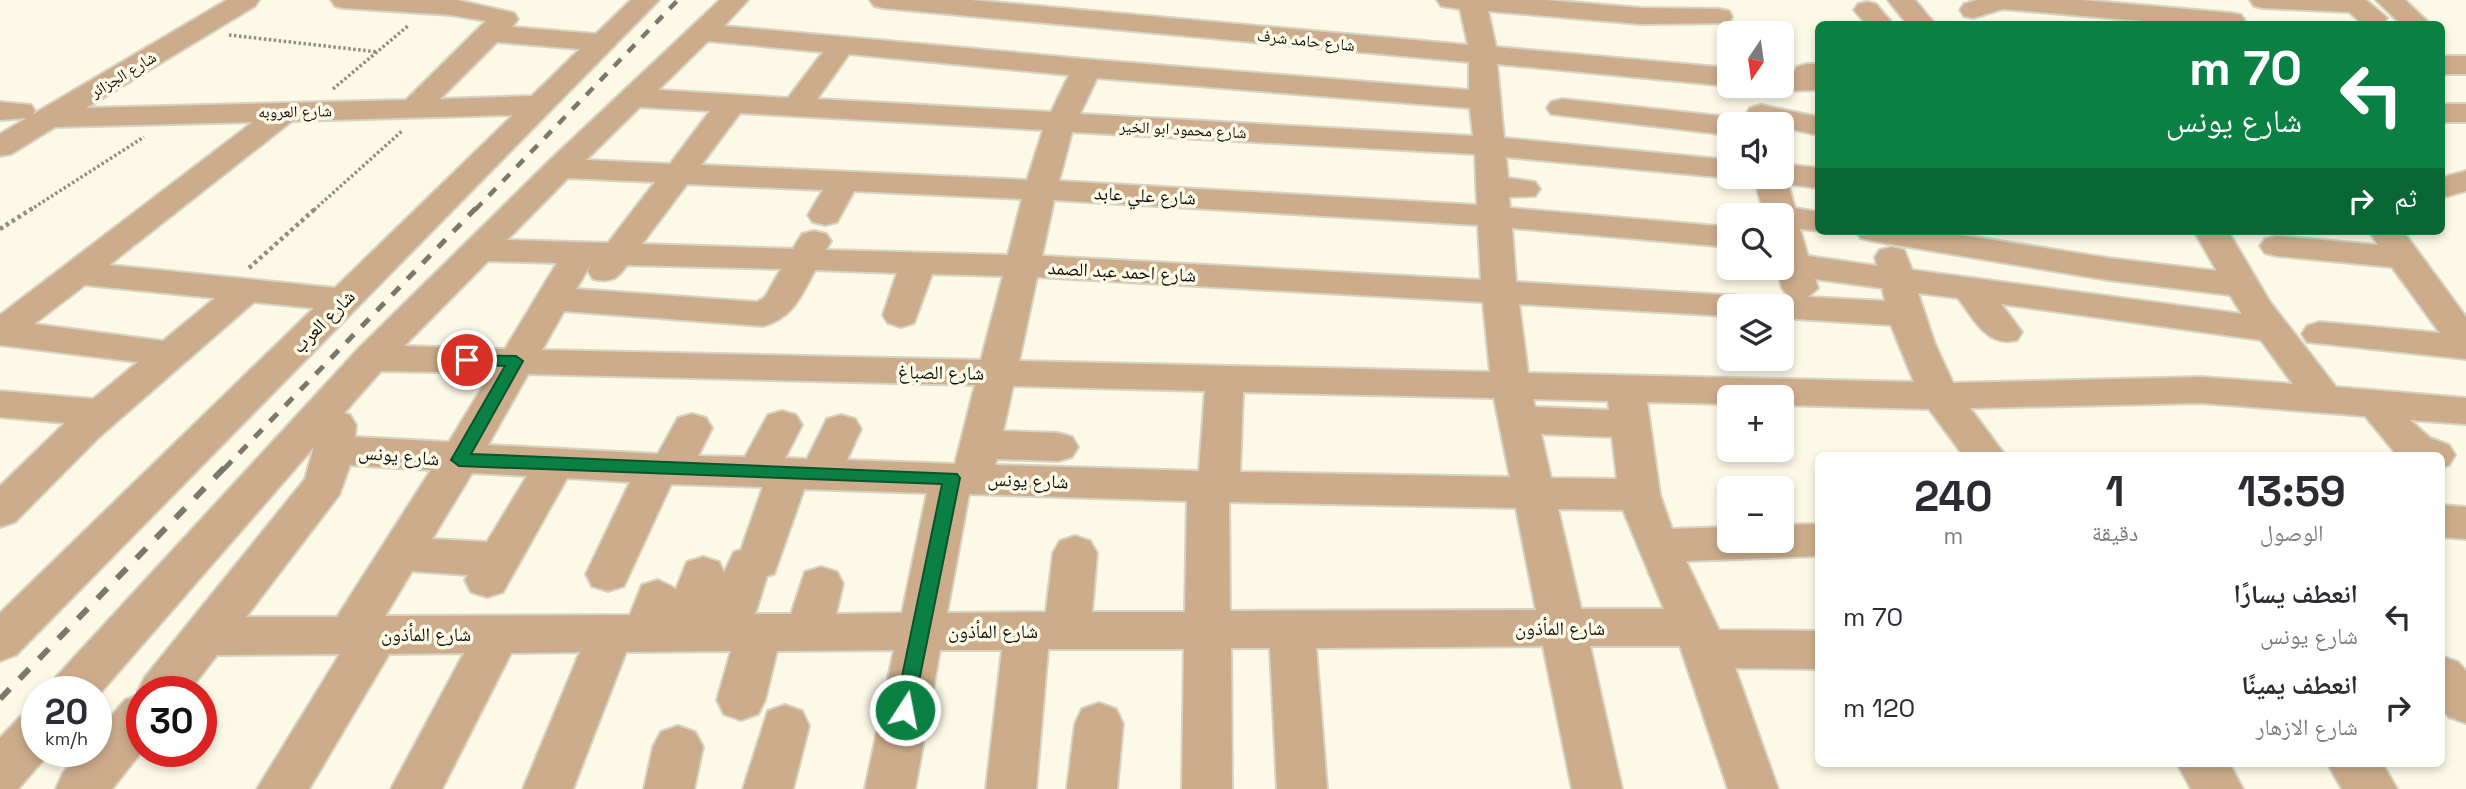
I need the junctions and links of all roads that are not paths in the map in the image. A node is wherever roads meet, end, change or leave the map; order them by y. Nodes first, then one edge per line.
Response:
1 (215, 0) edge
2 (246, 0) edge
3 (344, 0) edge
4 (646, 0) edge
5 (736, 0) edge
6 (891, 0) edge
7 (1901, 0) edge
8 (2214, 0) edge
9 (2263, 0) edge
10 (1463, 1) edge
11 (976, 5) edge
12 (1013, 6) edge
13 (1583, 6) edge
14 (2140, 7) edge
15 (1636, 8) edge
16 (1973, 9) dead end
17 (2381, 9) edge
18 (2040, 10) edge
19 (1126, 11) edge
20 (1718, 17) edge
21 (1918, 21) edge
22 (2220, 21) edge
23 (2230, 21) edge
24 (2409, 21) edge
25 (703, 32) junction
26 (492, 33) junction
27 (603, 43) junction
28 (842, 45) junction
29 (1482, 57) junction
30 (1559, 63) junction
31 (2445, 65) edge
32 (2466, 65) edge
33 (1091, 68) junction
34 (1815, 73) edge
35 (1717, 76) edge
36 (1794, 83) edge
37 (83, 97) junction
38 (549, 97) junction
39 (636, 98) junction
40 (1483, 100) junction
41 (425, 102) junction
42 (731, 104) junction
43 (1562, 108) junction
44 (1761, 108) edge
45 (286, 111) junction
46 (2445, 113) edge
47 (2466, 113) edge
48 (7, 115) edge
49 (50, 118) junction
50 (1810, 118) edge
51 (1060, 122) junction
52 (1717, 125) edge
53 (773, 136) junction
54 (1490, 146) junction
55 (0, 147) edge
56 (1564, 153) junction
57 (1717, 164) edge
58 (560, 168) junction
59 (677, 174) junction
60 (835, 175) junction
61 (1794, 175) edge
62 (1815, 178) edge
63 (2466, 181) edge
64 (2445, 187) edge
65 (1041, 189) junction
66 (1517, 200) junction
67 (1815, 223) edge
68 (1794, 228) edge
69 (1717, 235) edge
70 (1883, 235) edge
71 (1919, 235) edge
72 (2213, 235) edge
73 (1794, 236) edge
74 (2004, 242) edge
75 (2395, 245) edge
76 (2277, 246) dead end
77 (480, 250) junction
78 (580, 253) junction
79 (617, 254) junction
80 (821, 254) junction
81 (918, 263) junction
82 (1022, 266) junction
83 (77, 273) junction
84 (1897, 279) junction
85 (2241, 285) junction
86 (237, 289) junction
87 (1969, 289) junction
88 (1499, 291) junction
89 (345, 300) junction
90 (569, 300) junction
91 (1717, 303) edge
92 (1794, 308) edge
93 (1905, 314) junction
94 (901, 315) dead end
95 (2271, 330) junction
96 (2004, 332) dead end
97 (2320, 334) dead end
98 (2466, 344) edge
99 (170, 354) junction
100 (371, 358) junction
101 (516, 361) junction
102 (995, 373) junction
103 (1225, 379) junction
104 (1631, 392) junction
105 (1940, 396) junction
106 (2324, 399) junction
107 (330, 402) junction
108 (1515, 403) junction
109 (2376, 403) junction
110 (0, 404) edge
111 (2466, 411) edge
112 (100, 413) junction
113 (782, 425) dead end
114 (692, 428) dead end
115 (841, 429) dead end
116 (1058, 447) dead end
117 (334, 450) junction
118 (1983, 452) edge
119 (2421, 452) edge
120 (2445, 457) edge
121 (459, 460) junction
122 (2466, 460) edge
123 (555, 464) junction
124 (968, 467) junction
125 (664, 469) junction
126 (789, 473) junction
127 (14, 482) edge
128 (1214, 486) junction
129 (1534, 493) junction
130 (1639, 495) junction
131 (0, 512) edge
132 (2445, 521) edge
133 (2466, 523) edge
134 (1815, 540) edge
135 (1657, 546) junction
136 (1075, 552) dead end
137 (400, 554) junction
138 (608, 574) dead end
139 (703, 574) dead end
140 (821, 584) dead end
141 (649, 624) junction
142 (8, 626) edge
143 (1564, 628) junction
144 (1293, 629) junction
145 (1208, 630) junction
146 (920, 631) junction
147 (1047, 631) junction
148 (743, 632) junction
149 (809, 632) junction
150 (363, 634) junction
151 (498, 634) junction
152 (207, 636) junction
153 (1700, 638) junction
154 (1815, 650) edge
155 (2445, 659) edge
156 (2466, 660) edge
157 (86, 676) edge
158 (174, 676) edge
159 (2445, 680) edge
160 (741, 700) dead end
161 (2466, 703) edge
162 (1099, 724) dead end
163 (785, 726) dead end
164 (126, 734) edge
165 (21, 750) edge
166 (2204, 767) edge
167 (2355, 767) edge
168 (0, 773) edge
169 (81, 789) edge
170 (282, 789) edge
171 (416, 789) edge
172 (548, 789) edge
173 (768, 789) edge
174 (890, 789) edge
175 (1011, 789) edge
176 (1092, 789) edge
177 (1207, 789) edge
178 (1302, 789) edge
179 (1597, 789) edge
180 (1753, 789) edge
181 (2218, 789) edge
182 (2372, 789) edge

1 - 48 street, شارع الجزائر
2 - 37 street, شارع الجزائر
3 - 26 street
4 - 27 street, شارع العرب
5 - 25 street
6 - 11 street, شارع حامد شرف
7 - 21 street
8 - 23 street
9 - 17 street
10 - 13 street
10 - 29 street
11 - 12 street, شارع حامد شرف
12 - 19 street, شارع حامد شرف
13 - 15 street
14 - 18 street
14 - 22 street
15 - 20 street
16 - 18 street
17 - 24 street
19 - 29 street, شارع حامد شرف
19 - 33 street
25 - 28 street
25 - 39 street
26 - 27 street
26 - 41 street
27 - 38 street, شارع العرب
28 - 33 street
28 - 53 street
29 - 30 street, شارع حامد شرف
29 - 40 street
30 - 35 street, شارع حامد شرف
30 - 43 street
31 - 32 street
33 - 40 street
33 - 51 street
34 - 36 street
37 - 41 street, شارع العروبه
37 - 49 street, شارع الجزائر
38 - 41 street, شارع العروبه
38 - 89 street, شارع العرب
39 - 42 street, شارع محمود ابو الخير
39 - 58 street
40 - 54 street
41 - 45 street, شارع العروبه
42 - 53 street, شارع محمود ابو الخير
42 - 59 street
43 - 52 street
43 - 56 street
44 - 50 street
45 - 49 street, شارع العروبه
45 - 83 street
46 - 47 street
49 - 55 street, شارع الجزائر
51 - 53 street, شارع محمود ابو الخير
51 - 54 street, شارع محمود ابو الخير
51 - 65 street
53 - 59 street, شارع علي عابد
53 - 60 street, شارع علي عابد
54 - 56 street, شارع محمود ابو الخير
54 - 66 street
56 - 57 street, شارع محمود ابو الخير
58 - 59 street, شارع علي عابد
58 - 77 street
59 - 79 street
60 - 65 street, شارع علي عابد
60 - 80 street
61 - 62 street
63 - 64 street
65 - 66 street, شارع علي عابد
65 - 82 street
66 - 69 street, شارع علي عابد
66 - 88 street
67 - 68 street
70 - 84 street
71 - 74 street
72 - 85 street
73 - 84 street
74 - 85 street
75 - 76 street
75 - 98 street
77 - 78 street, شارع احمد عبد الصمد
77 - 100 street
78 - 79 street, شارع احمد عبد الصمد
78 - 90 street
79 - 80 street, شارع احمد عبد الصمد
79 - 90 street
80 - 81 street, شارع احمد عبد الصمد
80 - 90 street
81 - 82 street, شارع احمد عبد الصمد
81 - 94 street
82 - 88 street, شارع احمد عبد الصمد
82 - 102 street
83 - 86 street
83 - 99 street
84 - 87 street
84 - 93 street
85 - 95 street
86 - 89 street
86 - 99 street
87 - 95 street
87 - 96 street
88 - 91 street, شارع احمد عبد الصمد
88 - 108 street
89 - 142 street, شارع العرب
90 - 101 street
92 - 93 street
93 - 105 street
95 - 106 street
97 - 98 street
99 - 112 street
100 - 101 street, شارع الصباغ
100 - 107 street
101 - 102 street, شارع الصباغ
101 - 121 street
102 - 103 street, شارع الصباغ
102 - 124 street
103 - 108 street, شارع الصباغ
103 - 128 street
104 - 105 street, شارع الصباغ
104 - 108 street, شارع الصباغ
104 - 130 street
105 - 106 street, شارع الصباغ
105 - 118 street
106 - 109 street, شارع الصباغ
107 - 117 street
107 - 157 street
108 - 129 street
109 - 111 street, شارع الصباغ
109 - 119 street
110 - 112 street
112 - 127 street
113 - 126 street
114 - 125 street
115 - 126 street
116 - 124 street
117 - 121 street, شارع يونس
117 - 152 street
120 - 122 street
121 - 123 street, شارع يونس
121 - 137 street
123 - 125 street, شارع يونس
123 - 137 street
124 - 126 street, شارع يونس
124 - 128 street, شارع يونس
124 - 146 street
125 - 126 street, شارع يونس
125 - 138 street
126 - 148 street
127 - 131 street
128 - 129 street, شارع يونس
128 - 145 street
129 - 130 street, شارع يونس
129 - 143 street
130 - 135 street
132 - 133 street
134 - 135 street
135 - 153 street
136 - 147 street
137 - 150 street
139 - 141 street
140 - 149 street
141 - 148 street, شارع المأذون
141 - 151 street, شارع المأذون
141 - 172 street
143 - 144 street, شارع المأذون
143 - 153 street, شارع المأذون
143 - 179 street
144 - 145 street, شارع المأذون
144 - 178 street
145 - 147 street, شارع المأذون
145 - 177 street
146 - 147 street, شارع المأذون
146 - 149 street, شارع المأذون
146 - 174 street
147 - 175 street
148 - 149 street, شارع المأذون
148 - 160 street
150 - 151 street, شارع المأذون
150 - 152 street, شارع المأذون
150 - 170 street
151 - 171 street
152 - 158 street
153 - 154 street, شارع المأذون
153 - 180 street
155 - 156 street
159 - 161 street
162 - 176 street
163 - 173 street
164 - 169 street
165 - 168 street
166 - 181 street
167 - 182 street

